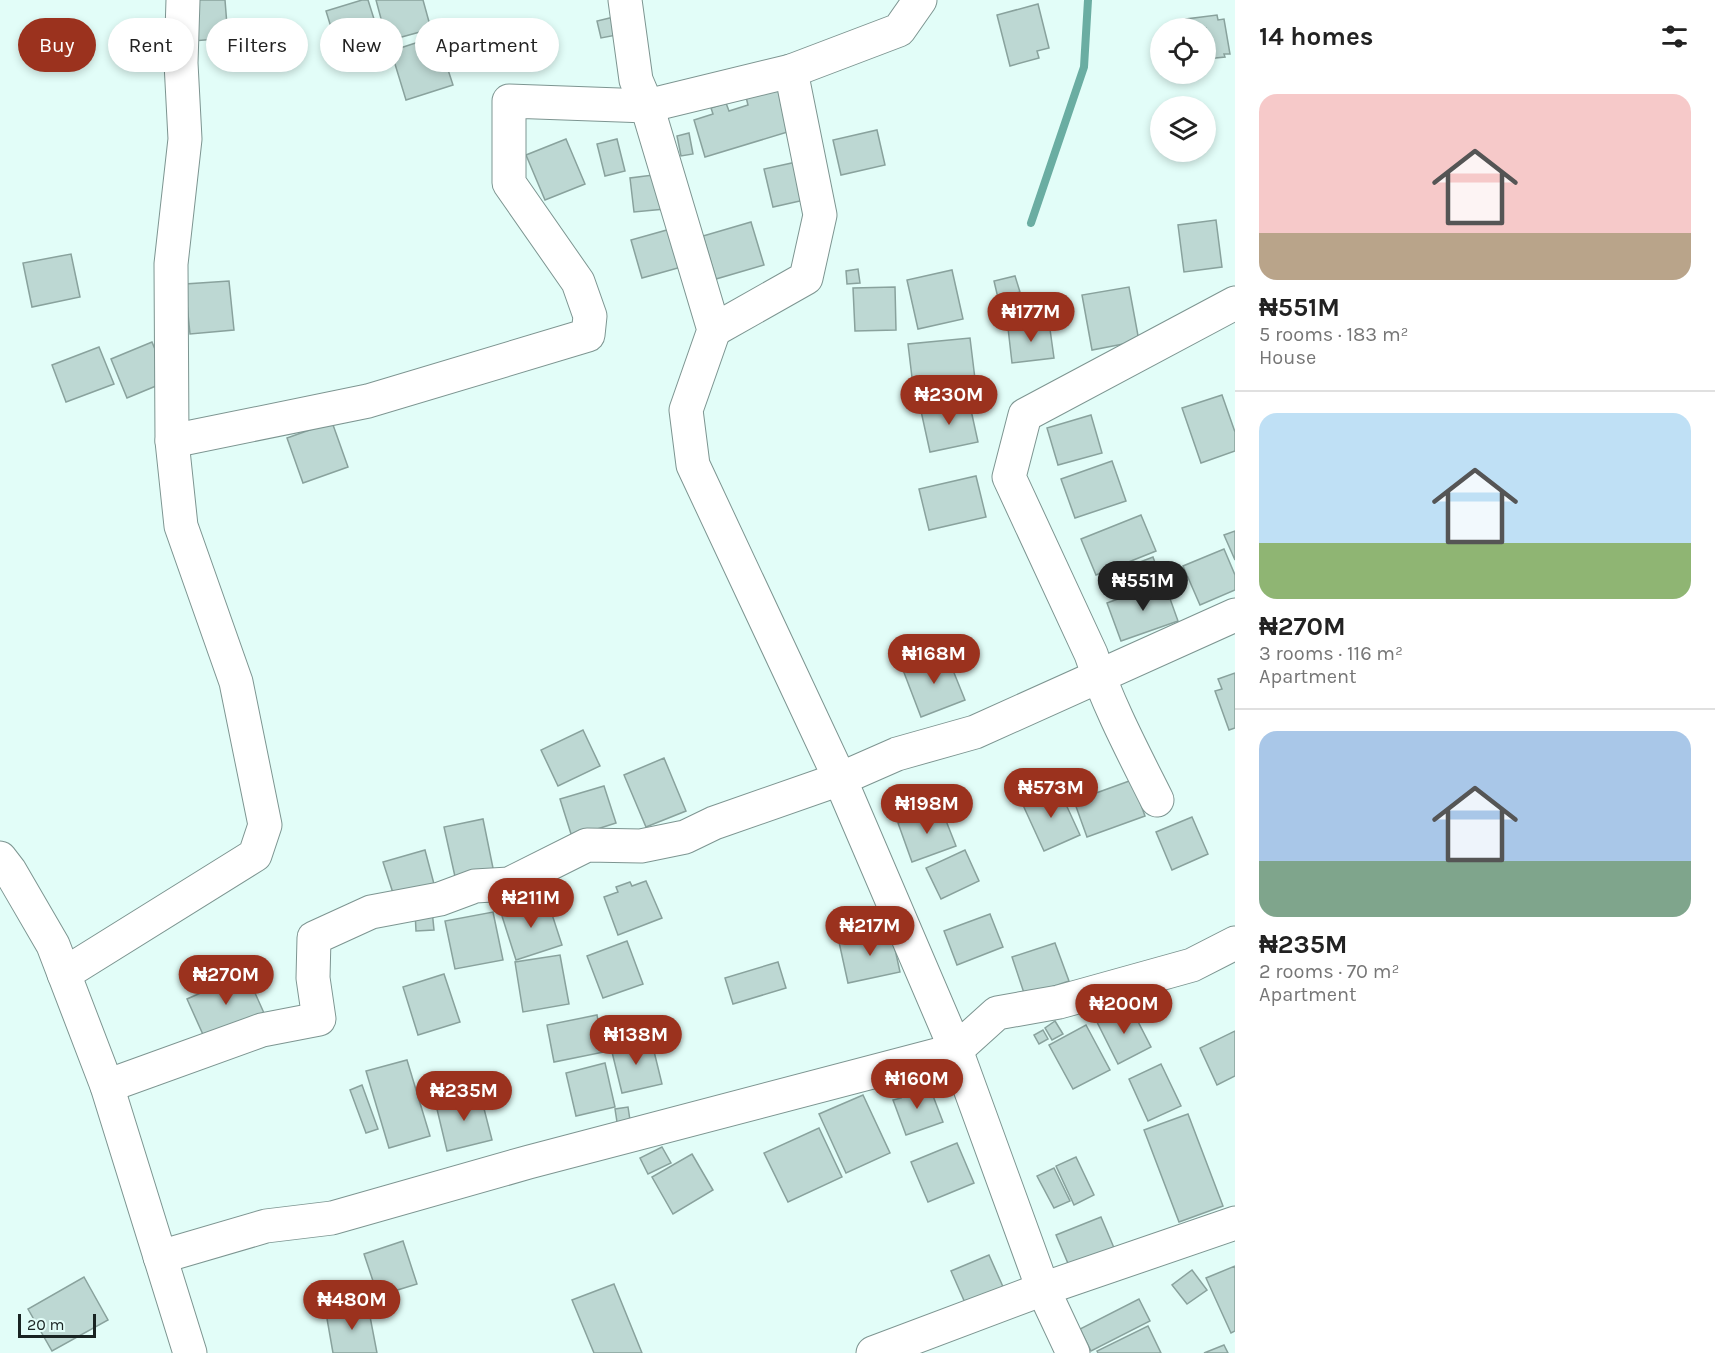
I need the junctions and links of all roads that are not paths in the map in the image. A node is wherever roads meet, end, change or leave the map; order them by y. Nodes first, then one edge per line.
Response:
1 (183, 0) edge
2 (625, 0) edge
3 (920, 0) edge
4 (791, 71) junction
5 (647, 106) junction
6 (1235, 303) edge
7 (714, 330) junction
8 (172, 441) junction
9 (1235, 615) edge
10 (1098, 676) junction
11 (840, 779) junction
12 (1157, 800) dead end
13 (0, 858) edge
14 (1235, 943) edge
15 (64, 974) junction
16 (956, 1050) junction
17 (107, 1086) junction
18 (1235, 1223) edge
19 (160, 1257) junction
20 (1042, 1289) junction
21 (186, 1351) edge
22 (873, 1353) edge
23 (1073, 1353) edge

1 - 8 street
2 - 5 street
3 - 4 street
4 - 5 street
4 - 7 street
5 - 7 street
5 - 8 street
6 - 10 street
7 - 11 street
8 - 15 street
9 - 10 street
10 - 11 street
10 - 12 street
11 - 16 street
11 - 17 street
13 - 15 street
14 - 16 street
15 - 17 street
16 - 19 street
16 - 20 street
17 - 19 street
18 - 20 street
19 - 21 street
20 - 22 street
20 - 23 street

